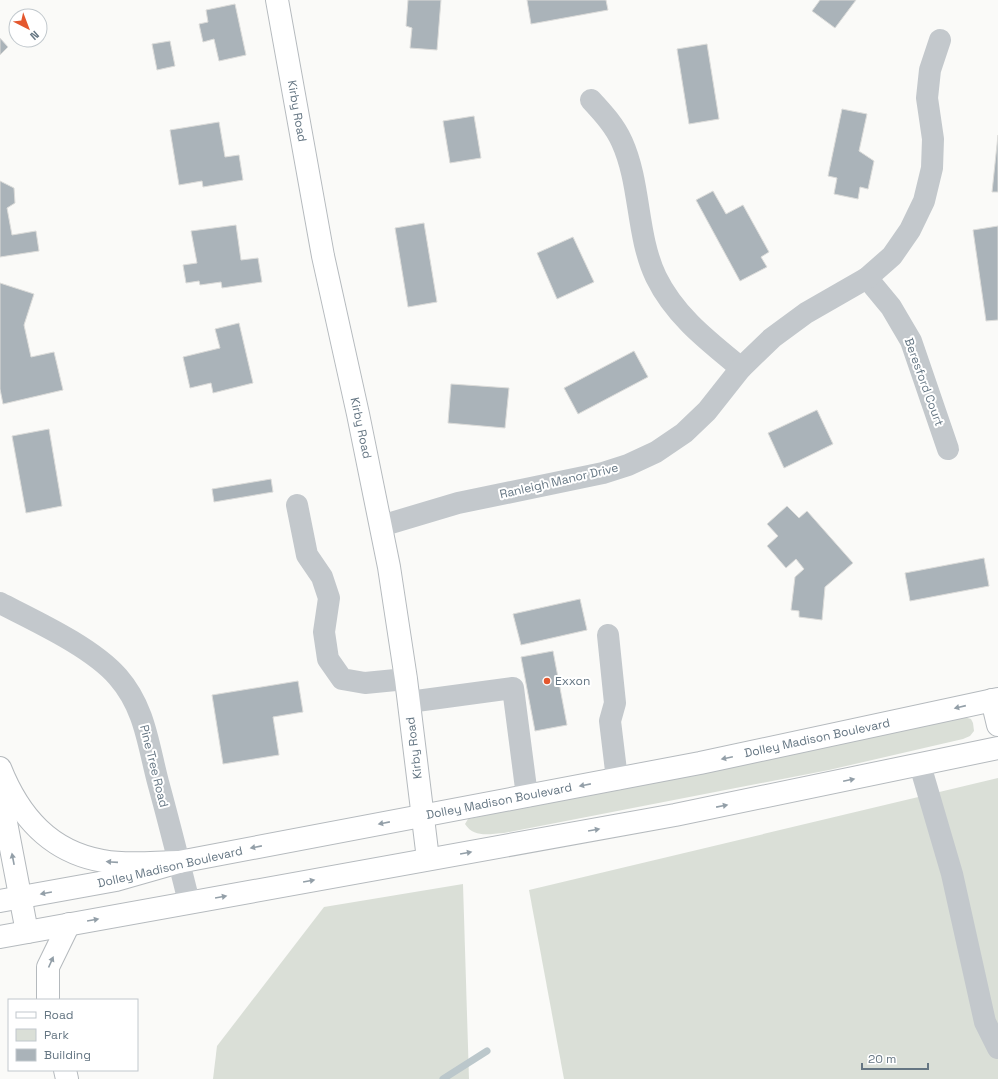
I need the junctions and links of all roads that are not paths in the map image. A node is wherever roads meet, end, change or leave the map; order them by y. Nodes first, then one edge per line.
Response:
1 (277, 0) edge
2 (940, 40) dead end
3 (591, 100) dead end
4 (867, 278) junction
5 (740, 368) junction
6 (948, 450) dead end
7 (297, 505) dead end
8 (381, 526) junction
9 (0, 603) edge
10 (608, 635) dead end
11 (406, 679) junction
12 (995, 699) edge
13 (409, 702) junction
14 (998, 725) edge
15 (998, 748) edge
16 (920, 765) junction
17 (0, 768) edge
18 (618, 779) junction
19 (0, 791) edge
20 (527, 796) junction
21 (422, 815) junction
22 (428, 859) junction
23 (180, 862) junction
24 (10, 899) edge
25 (189, 902) junction
26 (69, 924) junction
27 (28, 932) junction
28 (0, 937) edge
29 (48, 999) edge
30 (998, 1048) edge

1 - 8 main road, Kirby Road
2 - 4 street, Ranleigh Manor Drive
3 - 5 street
4 - 5 street, Ranleigh Manor Drive
4 - 6 street, Beresford Court
5 - 8 street, Ranleigh Manor Drive
7 - 11 street
8 - 11 main road, Kirby Road
9 - 23 street, Pine Tree Road
10 - 18 street
11 - 13 main road, Kirby Road
12 - 14 main road
12 -> 18 main road, Dolley Madison Boulevard
13 - 20 street
13 - 21 main road, Kirby Road
15 - 16 main road
22 -> 16 main road
16 - 30 street
23 -> 17 main road
18 -> 20 main road, Dolley Madison Boulevard
24 -> 19 main road
20 - 21 main road, Dolley Madison Boulevard
21 - 22 main road, Kirby Road
21 -> 23 main road, Dolley Madison Boulevard
25 -> 22 main road
23 -> 24 main road, Dolley Madison Boulevard
23 - 25 street, Pine Tree Road
24 - 27 main road
26 -> 25 main road
26 - 27 main road
29 -> 26 main road
27 - 28 main road

